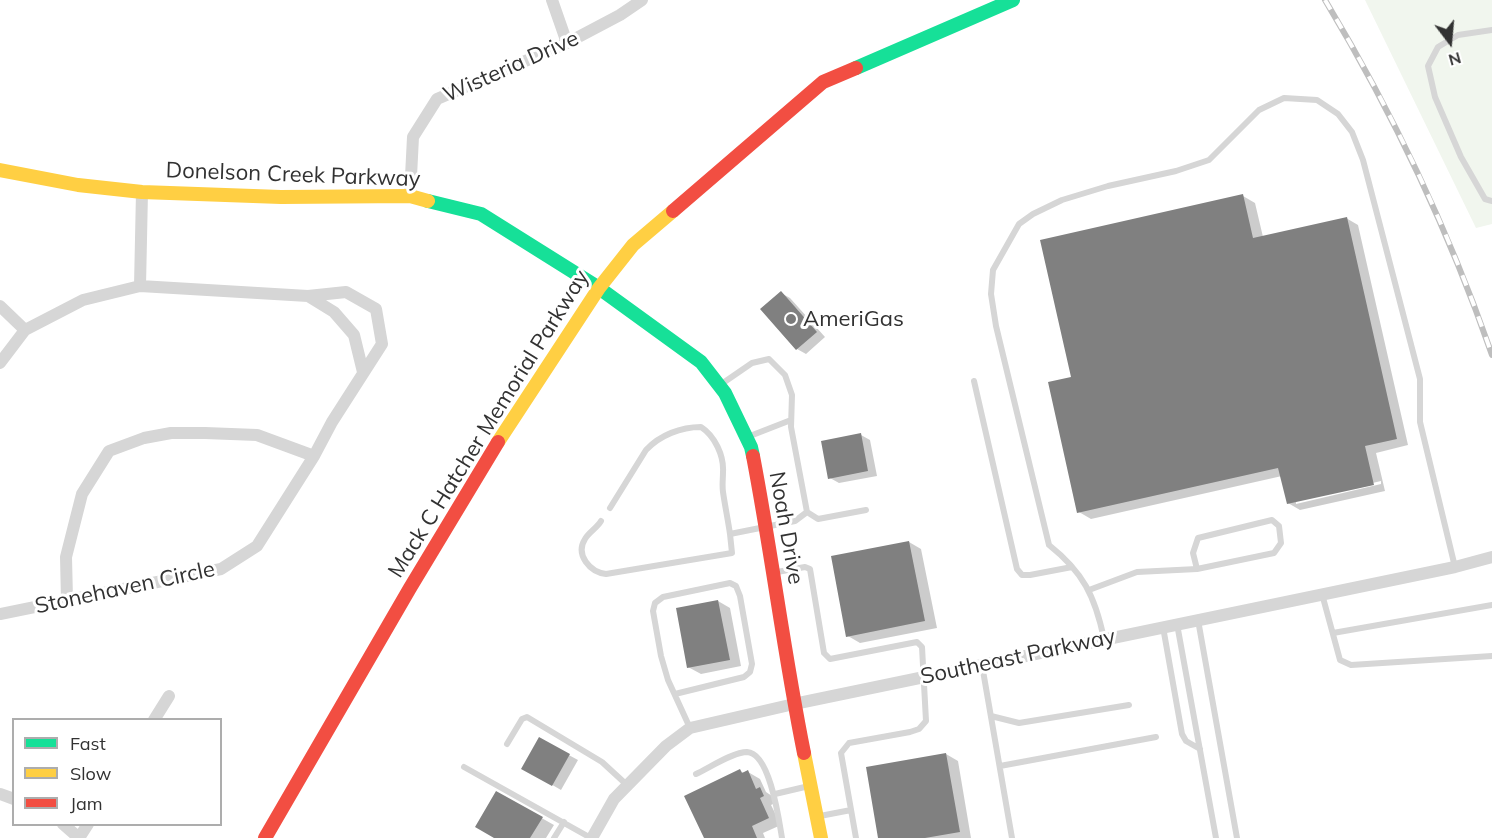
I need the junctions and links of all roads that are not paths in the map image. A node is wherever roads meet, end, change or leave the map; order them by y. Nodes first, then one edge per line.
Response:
1 (552, 0) edge
2 (642, 0) edge
3 (1013, 0) edge
4 (1492, 30) edge
5 (567, 43) junction
6 (0, 170) edge
7 (142, 192) junction
8 (410, 196) junction
9 (1492, 201) edge
10 (140, 286) junction
11 (599, 288) junction
12 (308, 296) junction
13 (0, 306) edge
14 (25, 330) junction
15 (0, 363) edge
16 (363, 372) junction
17 (974, 381) dead end
18 (719, 385) junction
19 (791, 420) junction
20 (746, 438) junction
21 (314, 456) junction
22 (610, 508) dead end
23 (866, 510) dead end
24 (807, 512) junction
25 (601, 521) dead end
26 (766, 528) junction
27 (730, 534) junction
28 (1492, 558) edge
29 (1072, 567) junction
30 (1455, 567) junction
31 (1197, 568) junction
32 (773, 573) junction
33 (1089, 590) junction
34 (1322, 594) junction
35 (67, 600) junction
36 (1492, 605) edge
37 (0, 614) edge
38 (1198, 620) junction
39 (1177, 624) junction
40 (1163, 627) junction
41 (1333, 633) junction
42 (1104, 639) junction
43 (1492, 656) edge
44 (982, 664) junction
45 (924, 676) junction
46 (675, 694) junction
47 (169, 696) dead end
48 (794, 704) junction
49 (1129, 705) dead end
50 (991, 716) junction
51 (155, 718) edge
52 (690, 728) junction
53 (1156, 738) dead end
54 (507, 744) dead end
55 (1200, 749) junction
56 (1000, 766) junction
57 (464, 767) dead end
58 (696, 774) dead end
59 (627, 786) junction
60 (810, 786) junction
61 (775, 794) junction
62 (851, 810) junction
63 (816, 816) junction
64 (564, 822) junction
65 (64, 826) edge
66 (79, 838) edge
67 (265, 838) edge
68 (554, 838) edge
69 (592, 838) edge
70 (782, 838) edge
71 (821, 838) edge
72 (856, 838) edge
73 (1012, 838) edge
74 (1216, 838) edge
75 (1237, 838) edge

1 - 5 street
2 - 5 street, Wisteria Drive
3 - 11 street, Mack C Hatcher Memorial Parkway
4 - 9 lane
5 - 8 street, Wisteria Drive
6 - 7 street, Donelson Creek Parkway
7 - 8 street, Donelson Creek Parkway
7 - 10 street
8 - 11 street, Donelson Creek Parkway
10 - 12 street, Stonehaven Circle
10 - 14 street, Stonehaven Circle
11 - 18 street, Noah Drive
11 - 67 street, Mack C Hatcher Memorial Parkway
12 - 16 street, Stonehaven Circle
12 - 16 street, Stonehaven Circle
13 - 14 street
14 - 15 street, Stonehaven Circle
16 - 21 street, Stonehaven Circle
17 - 29 lane
18 - 19 lane
18 - 20 street, Noah Drive
19 - 20 lane
19 - 24 lane
20 - 26 street, Noah Drive
21 - 35 street, Stonehaven Circle
21 - 35 street
22 - 27 lane
23 - 24 lane
24 - 26 lane
25 - 27 lane
26 - 27 lane
26 - 32 street, Noah Drive
28 - 30 street, Southeast Parkway
29 - 30 lane
29 - 33 lane
30 - 34 street, Southeast Parkway
31 - 31 lane
31 - 33 lane
32 - 45 lane
32 - 48 street, Noah Drive
33 - 42 lane
34 - 38 street, Southeast Parkway
34 - 41 lane
35 - 37 street, Stonehaven Circle
36 - 41 lane
38 - 39 street, Southeast Parkway
38 - 75 lane
39 - 40 street, Southeast Parkway
39 - 55 lane
40 - 42 street, Southeast Parkway
40 - 55 lane
41 - 43 lane
42 - 44 street, Southeast Parkway
44 - 45 street, Southeast Parkway
44 - 50 lane
45 - 48 street, Southeast Parkway
45 - 62 lane
46 - 46 lane
46 - 52 lane
47 - 51 street
48 - 52 street, Southeast Parkway
48 - 60 street, Noah Drive
49 - 50 lane
50 - 56 lane
52 - 59 street, Southeast Parkway
53 - 56 lane
54 - 59 lane
55 - 74 lane
56 - 73 lane
57 - 64 lane
58 - 61 lane
59 - 69 street, Southeast Parkway
60 - 61 lane
60 - 63 street, Noah Drive
61 - 70 lane
62 - 63 lane
62 - 72 lane
63 - 71 street, Noah Drive
64 - 68 lane
64 - 69 lane
65 - 66 street

